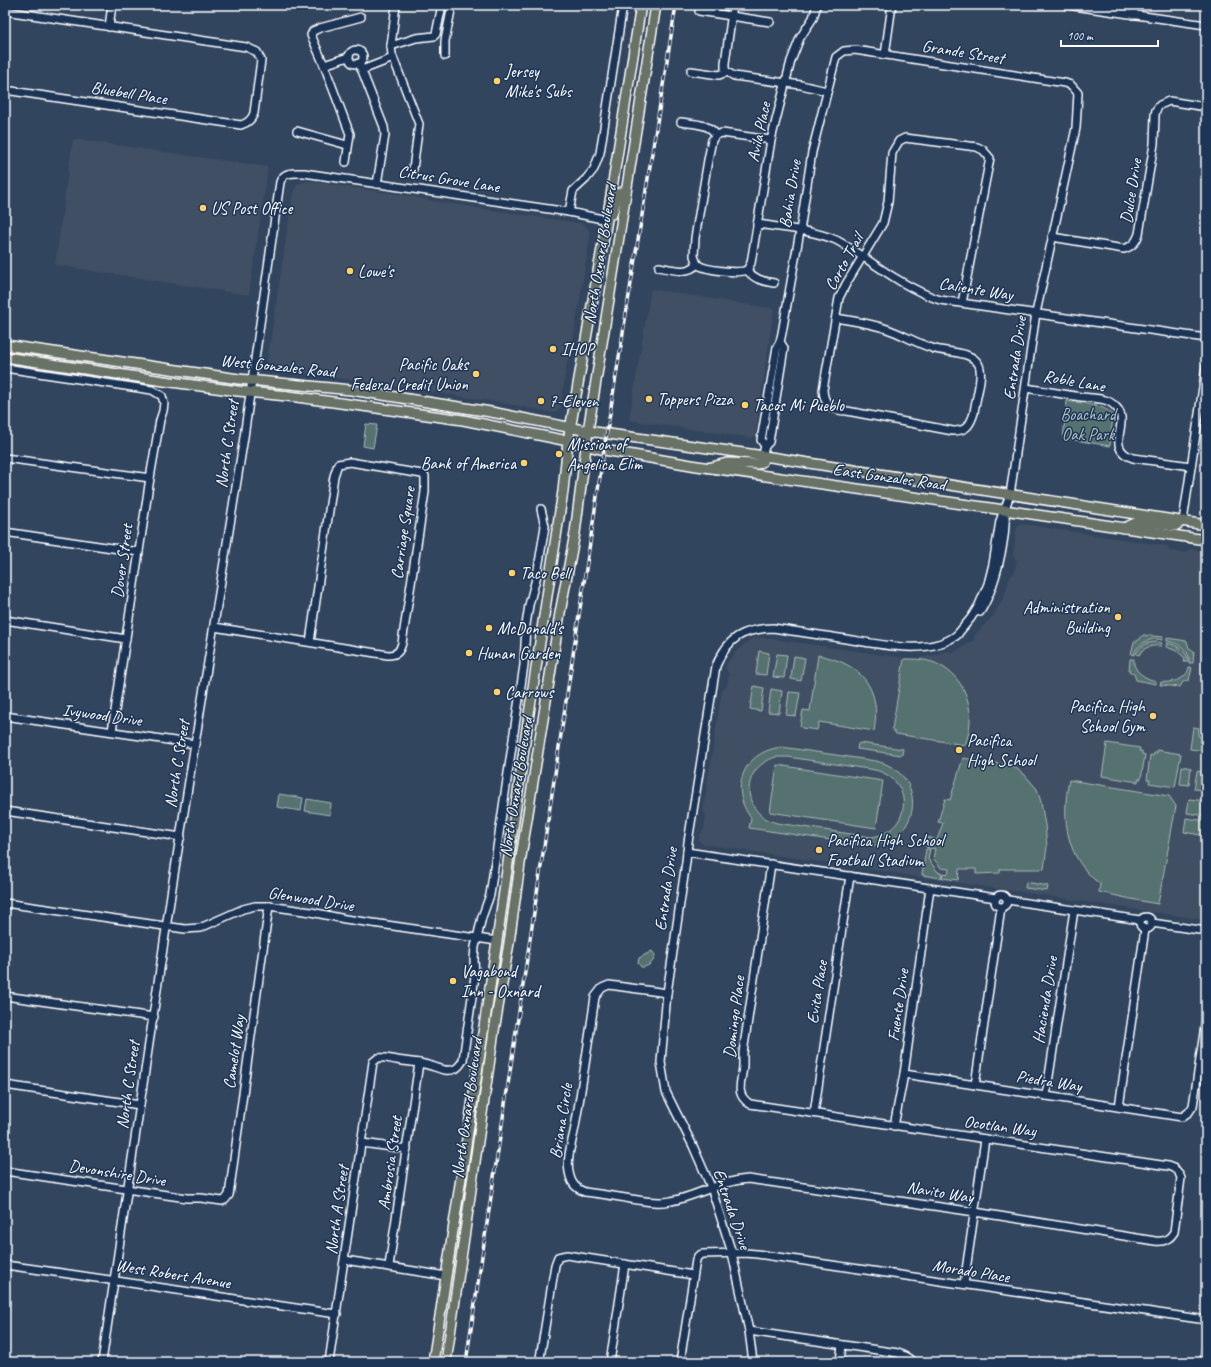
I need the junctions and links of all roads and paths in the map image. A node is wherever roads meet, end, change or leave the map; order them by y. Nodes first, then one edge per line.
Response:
1 (112, 5) edge
2 (396, 5) edge
3 (442, 5) edge
4 (452, 5) edge
5 (623, 5) edge
6 (641, 5) edge
7 (656, 5) edge
8 (733, 5) edge
9 (817, 5) edge
10 (892, 5) edge
11 (1067, 5) edge
12 (1135, 5) edge
13 (699, 11) dead end
14 (5, 12) edge
15 (1133, 15) junction
16 (732, 16) junction
17 (361, 17) dead end
18 (770, 22) dead end
19 (1206, 25) edge
20 (109, 27) junction
21 (391, 46) junction
22 (840, 53) joint
23 (885, 55) junction
24 (445, 56) dead end
25 (348, 57) junction
26 (393, 58) junction
27 (324, 65) junction
28 (361, 67) junction
29 (691, 71) dead end
30 (727, 72) junction
31 (786, 82) junction
32 (5, 90) edge
33 (827, 91) junction
34 (1078, 93) joint
35 (1206, 107) edge
36 (682, 122) dead end
37 (297, 131) dead end
38 (716, 135) junction
39 (771, 140) junction
40 (347, 145) junction
41 (346, 162) dead end
42 (413, 169) dead end
43 (286, 174) joint
44 (377, 184) junction
45 (626, 190) junction
46 (570, 212) junction
47 (607, 220) junction
48 (758, 224) junction
49 (800, 231) junction
50 (1052, 237) junction
51 (617, 248) junction
52 (863, 257) junction
53 (697, 264) junction
54 (659, 267) dead end
55 (747, 270) junction
56 (774, 283) dead end
57 (962, 303) junction
58 (1036, 313) junction
59 (836, 318) junction
60 (1206, 338) edge
61 (780, 342) junction
62 (5, 345) edge
63 (5, 357) edge
64 (1206, 367) edge
65 (5, 368) edge
66 (772, 374) junction
67 (252, 380) junction
68 (1026, 388) junction
69 (250, 392) junction
70 (390, 397) junction
71 (388, 410) junction
72 (773, 416) junction
73 (571, 428) junction
74 (588, 430) junction
75 (568, 441) junction
76 (586, 446) junction
77 (765, 446) junction
78 (764, 456) junction
79 (5, 458) edge
80 (1191, 466) junction
81 (710, 468) junction
82 (150, 478) junction
83 (1010, 494) junction
84 (541, 509) dead end
85 (1004, 510) junction
86 (1183, 521) junction
87 (1206, 525) edge
88 (1124, 528) junction
89 (1206, 531) edge
90 (5, 532) edge
91 (1178, 536) junction
92 (1206, 540) edge
93 (139, 552) junction
94 (5, 620) edge
95 (544, 620) junction
96 (214, 627) junction
97 (557, 634) junction
98 (126, 639) junction
99 (310, 642) junction
100 (5, 716) edge
101 (112, 732) junction
102 (195, 744) junction
103 (5, 811) edge
104 (181, 837) junction
105 (687, 852) junction
106 (771, 864) junction
107 (850, 876) junction
108 (930, 888) junction
109 (996, 898) junction
110 (1008, 900) junction
111 (5, 903) edge
112 (515, 903) junction
113 (269, 906) junction
114 (1001, 908) junction
115 (1074, 910) junction
116 (1140, 920) junction
117 (1152, 923) junction
118 (166, 927) junction
119 (1145, 929) junction
120 (1206, 931) edge
121 (478, 939) junction
122 (497, 941) junction
123 (506, 964) junction
124 (667, 993) junction
125 (5, 996) edge
126 (154, 1018) junction
127 (1206, 1019) edge
128 (419, 1063) junction
129 (904, 1074) junction
130 (5, 1085) edge
131 (975, 1085) junction
132 (1046, 1096) junction
133 (140, 1105) junction
134 (1119, 1107) junction
135 (814, 1113) junction
136 (894, 1126) junction
137 (478, 1138) junction
138 (986, 1139) junction
139 (362, 1143) junction
140 (407, 1149) junction
141 (5, 1171) edge
142 (711, 1187) junction
143 (127, 1189) junction
144 (225, 1200) joint
145 (975, 1212) junction
146 (1166, 1241) joint
147 (732, 1253) junction
148 (345, 1260) junction
149 (625, 1264) junction
150 (5, 1265) edge
151 (389, 1266) junction
152 (693, 1275) junction
153 (446, 1276) junction
154 (114, 1280) junction
155 (964, 1284) junction
156 (337, 1314) junction
157 (1206, 1320) edge
158 (749, 1331) junction
159 (842, 1345) junction
160 (1206, 1346) edge
161 (913, 1361) edge
162 (102, 1362) edge
163 (329, 1362) edge
164 (433, 1362) edge
165 (440, 1362) edge
166 (446, 1362) edge
167 (541, 1362) edge
168 (610, 1362) edge
169 (680, 1362) edge
170 (753, 1362) edge
171 (840, 1362) edge
172 (1204, 1362) edge

1 - 20 street
2 - 21 street
3 - 21 street
4 - 24 street
5 - 46 street
6 - 47 main road, North Oxnard Boulevard
7 - 45 main road, North Oxnard Boulevard
8 - 16 street
9 - 31 street, Avila Place
10 - 23 street
11 - 15 street
12 - 15 street
13 - 16 street
14 - 20 street
15 - 19 street
16 - 18 street
16 - 30 street
17 - 27 street
20 - 32 street, Bluebell Place
21 - 26 street
22 - 23 street, Grande Street
22 - 33 street, Bahia Drive
23 - 34 street, Grande Street
25 - 27 street
25 - 28 street
25 - 28 street
26 - 28 street
26 - 42 street
27 - 40 street
28 - 44 street
29 - 30 street
30 - 31 street
31 - 33 street
31 - 39 street, Avila Place
33 - 49 street, Bahia Drive
34 - 50 street, Entrada Drive
35 - 50 street, Dulce Drive
36 - 38 street
37 - 40 street
38 - 39 street
38 - 53 street
39 - 48 street, Avila Place
40 - 41 street
43 - 44 street, Citrus Grove Lane
43 - 67 street, North C Street
44 - 46 street, Citrus Grove Lane
45 - 47 main road
45 - 51 main road, North Oxnard Boulevard
46 - 47 street, Citrus Grove Lane
47 - 51 main road
47 - 73 main road, North Oxnard Boulevard
48 - 49 street, Caliente Way
48 - 55 street, Avila Place
49 - 52 street, Caliente Way
49 - 61 street, Bahia Drive
50 - 58 street, Entrada Drive
51 - 74 main road, North Oxnard Boulevard
52 - 57 street, Caliente Way
52 - 57 street, Corto Trail
52 - 59 street, Corto Trail
53 - 54 street
53 - 55 street
55 - 56 street
57 - 58 street, Caliente Way
58 - 60 street, Caliente Way
58 - 68 street, Entrada Drive
59 - 59 street, Corto Trail
61 - 66 street, Bahia Drive
61 - 72 street, Bahia Drive
62 - 67 main road, West Gonzales Road
63 - 69 main road, West Gonzales Road
64 - 80 street
65 - 82 street, Dover Street
66 - 72 street
66 - 77 street, Bahia Drive
67 - 69 street, North C Street
67 - 70 main road, West Gonzales Road
68 - 80 street, Roble Lane
68 - 83 street, Entrada Drive
69 - 71 main road, West Gonzales Road
69 - 96 street, North C Street
70 - 71 main road
70 - 73 main road, West Gonzales Road
71 - 75 main road, West Gonzales Road
72 - 77 street, Bahia Drive
73 - 74 main road, East Gonzales Road
73 - 75 main road, North Oxnard Boulevard
74 - 76 main road, North Oxnard Boulevard
74 - 78 main road, East Gonzales Road
75 - 76 main road, East Gonzales Road
75 - 95 main road, North Oxnard Boulevard
76 - 81 main road, East Gonzales Road
76 - 97 main road, North Oxnard Boulevard
77 - 78 street, Bahia Drive
78 - 81 main road
78 - 83 main road, East Gonzales Road
79 - 82 street
80 - 86 street
81 - 85 main road, East Gonzales Road
82 - 93 street, Dover Street
83 - 85 street, Entrada Drive
83 - 86 main road, East Gonzales Road
84 - 121 street
85 - 88 main road, East Gonzales Road
85 - 105 street, Entrada Drive
86 - 87 main road, East Gonzales Road
86 - 88 main road
88 - 91 main road, East Gonzales Road
89 - 91 main road
90 - 93 street
91 - 92 main road, East Gonzales Road
93 - 98 street, Dover Street
94 - 98 street
95 - 97 main road
95 - 122 main road, North Oxnard Boulevard
96 - 99 street, Carriage Square
96 - 102 street, North C Street
97 - 112 main road, North Oxnard Boulevard
98 - 101 street, Dover Street
99 - 99 street, Carriage Square
100 - 101 street, Ivywood Drive
101 - 102 street, Ivywood Drive
102 - 104 street, North C Street
103 - 104 street
104 - 118 street, North C Street
105 - 106 street
105 - 124 street, Entrada Drive
106 - 107 street
106 - 135 street, Domingo Place
107 - 108 street
107 - 135 street, Evita Place
108 - 109 street
108 - 129 street, Fuente Drive
109 - 110 street
109 - 114 street
110 - 114 street
110 - 115 street
111 - 118 street, Glenwood Drive
112 - 122 main road
112 - 123 main road, North Oxnard Boulevard
113 - 118 street, Glenwood Drive
113 - 121 street, Glenwood Drive
113 - 144 street, Camelot Way
114 - 131 street
115 - 116 street
115 - 132 street, Hacienda Drive
116 - 117 street
116 - 119 street
117 - 119 street
117 - 120 street
118 - 126 street, North C Street
119 - 134 street
121 - 122 street, Glenwood Drive
121 - 128 street
122 - 123 main road
122 - 153 main road, North Oxnard Boulevard
123 - 137 main road, North Oxnard Boulevard
124 - 142 street, Entrada Drive
124 - 142 street, Briana Circle
125 - 126 street
126 - 133 street, North C Street
127 - 134 street, Piedra Way
128 - 139 street, North A Street
128 - 140 street, Ambrosia Street
129 - 131 street, Piedra Way
129 - 136 street, Fuente Drive
130 - 133 street
131 - 132 street, Piedra Way
132 - 134 street, Piedra Way
133 - 143 street, North C Street
135 - 136 street, Ocotlan Way
136 - 138 street, Ocotlan Way
137 - 153 main road
137 - 166 main road, North Oxnard Boulevard
138 - 145 street
138 - 146 street, Ocotlan Way
139 - 140 street
139 - 148 street, North A Street
140 - 151 street, Ambrosia Street
141 - 143 street, Devonshire Drive
142 - 145 street, Navito Way
142 - 147 street, Entrada Drive
143 - 144 street, Devonshire Drive
143 - 154 street, North C Street
145 - 146 street, Navito Way
145 - 155 street
147 - 152 street, Morado Place
147 - 155 street, Morado Place
147 - 158 street, Entrada Drive
148 - 151 street
148 - 156 street, North A Street
149 - 152 street
149 - 167 street
149 - 168 street
150 - 154 street, West Robert Avenue
151 - 153 street
152 - 169 street
153 - 164 main road, North Oxnard Boulevard
153 - 165 main road
154 - 156 street, West Robert Avenue
154 - 162 street, North C Street
155 - 157 street, Morado Place
156 - 163 street, North A Street
158 - 159 street
158 - 170 street, Entrada Drive
159 - 161 street
159 - 171 street
160 - 172 street

